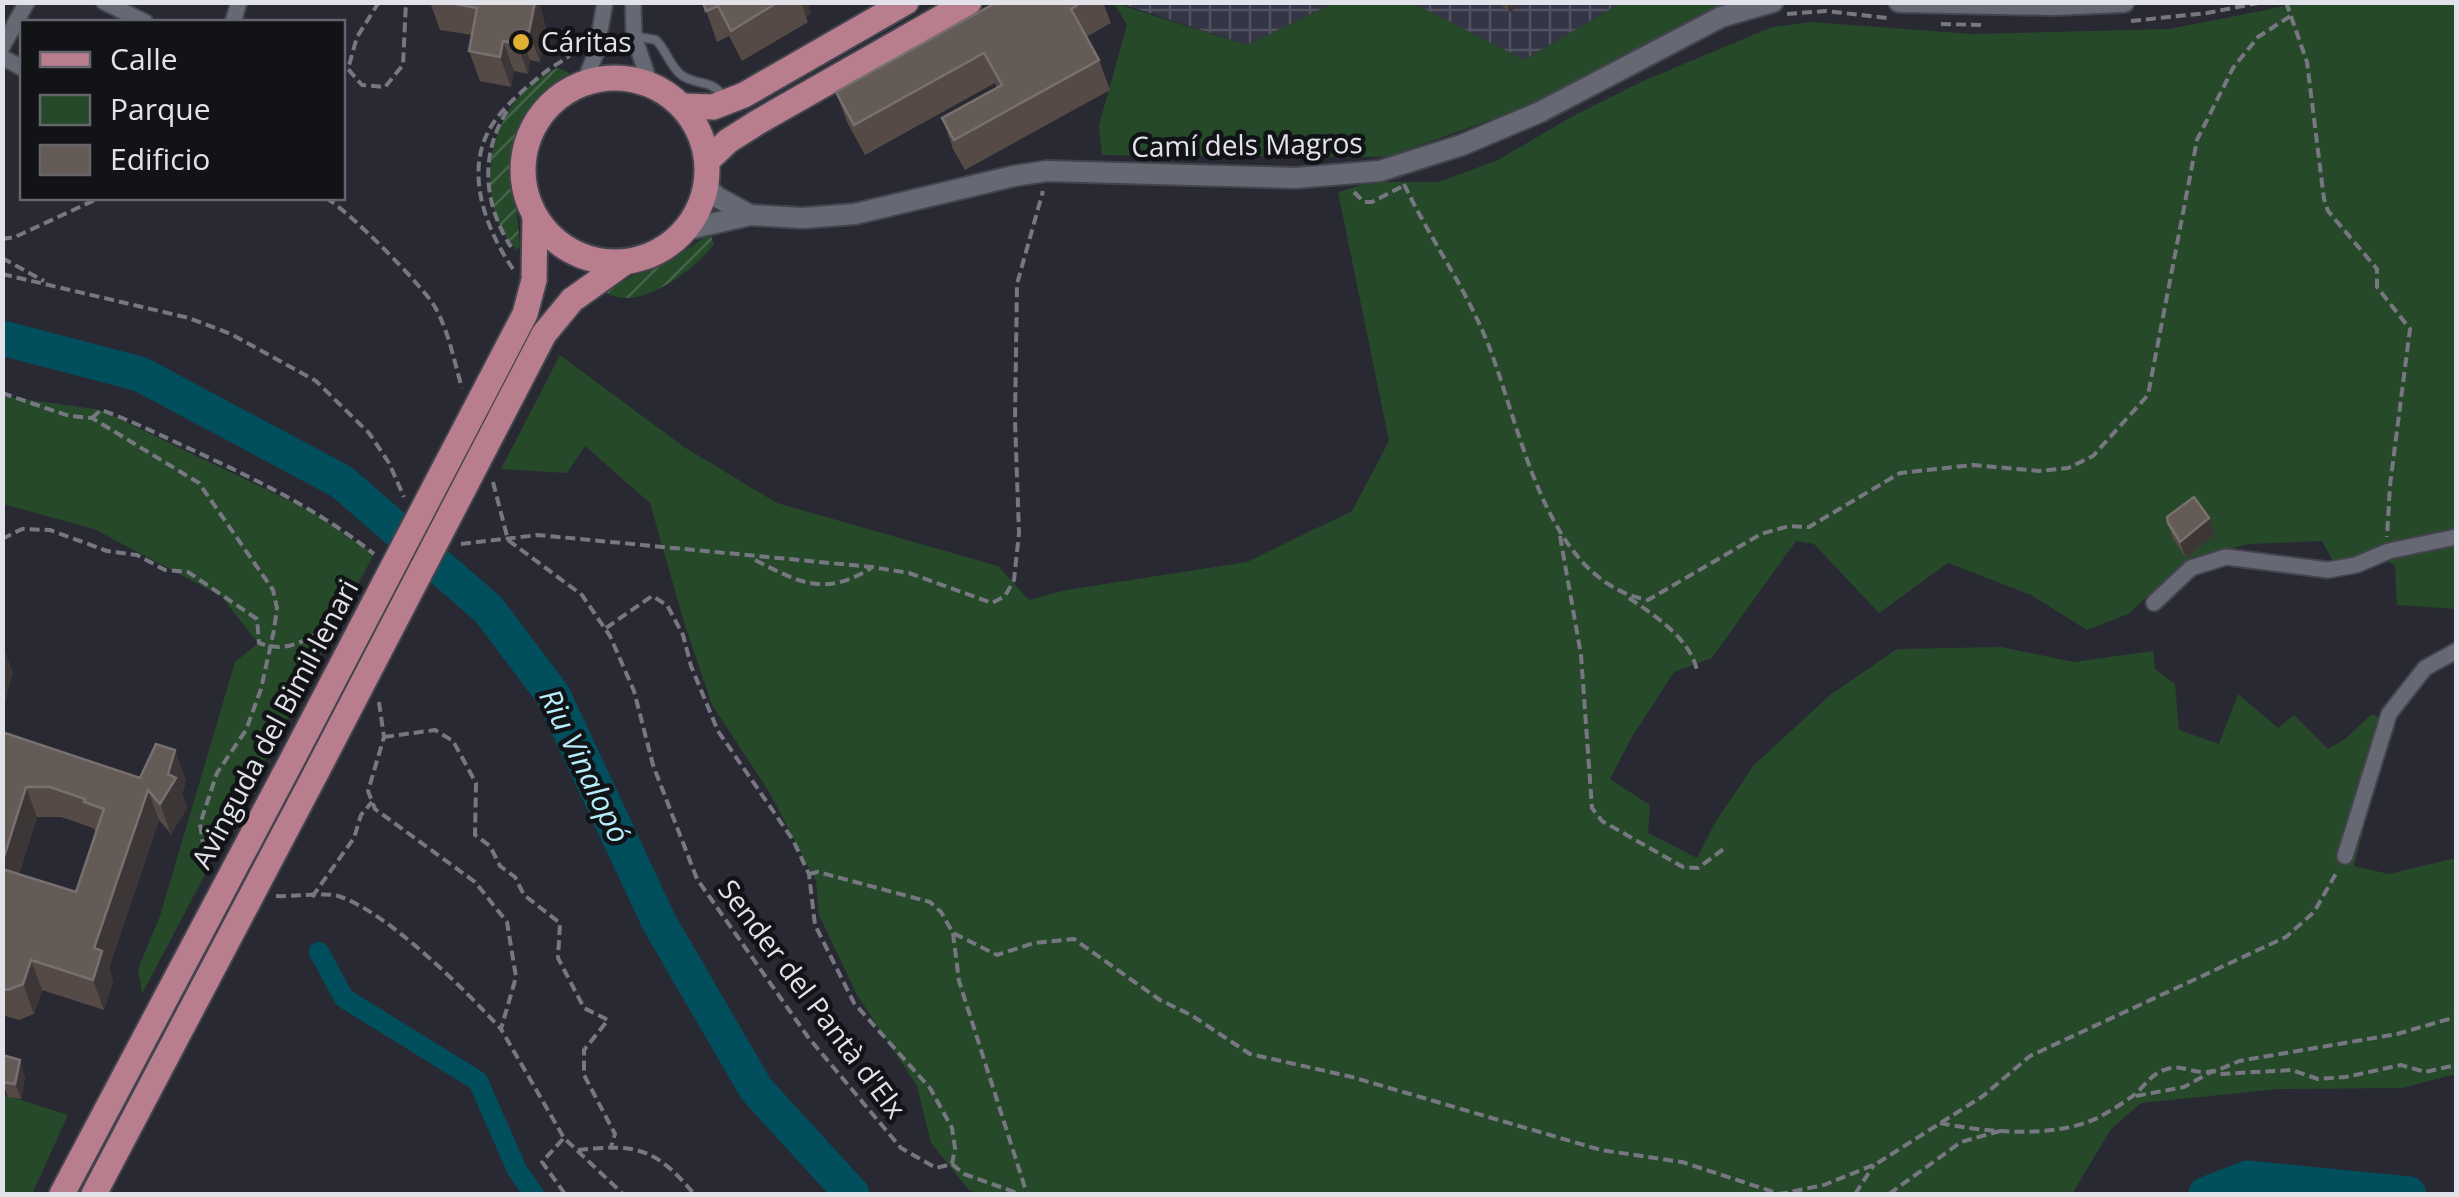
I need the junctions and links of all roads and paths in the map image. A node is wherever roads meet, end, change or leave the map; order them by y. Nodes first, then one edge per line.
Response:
1 (27, 2) edge
2 (104, 2) edge
3 (379, 2) edge
4 (406, 2) edge
5 (605, 2) edge
6 (633, 2) edge
7 (906, 2) edge
8 (968, 2) edge
9 (2263, 2) edge
10 (2286, 2) edge
11 (1780, 8) edge
12 (1900, 12) edge
13 (2124, 12) edge
14 (2292, 15) junction
15 (141, 20) edge
16 (1932, 24) dead end
17 (1997, 24) dead end
18 (634, 36) junction
19 (580, 41) dead end
20 (2, 48) edge
21 (584, 83) junction
22 (650, 84) junction
23 (512, 103) junction
24 (726, 103) junction
25 (682, 106) junction
26 (1047, 171) junction
27 (706, 173) junction
28 (1345, 174) junction
29 (1400, 176) junction
30 (1416, 179) dead end
31 (95, 200) edge
32 (328, 200) edge
33 (750, 215) junction
34 (536, 218) junction
35 (685, 230) junction
36 (2, 238) edge
37 (514, 254) dead end
38 (2, 258) edge
39 (625, 262) junction
40 (523, 272) junction
41 (2, 274) edge
42 (53, 286) junction
43 (2, 393) edge
44 (467, 403) dead end
45 (92, 418) junction
46 (492, 478) dead end
47 (404, 497) dead end
48 (1560, 536) junction
49 (2456, 537) edge
50 (2, 539) edge
51 (508, 540) junction
52 (454, 544) dead end
53 (2389, 551) junction
54 (374, 554) dead end
55 (751, 558) junction
56 (872, 567) junction
57 (1625, 595) junction
58 (2154, 603) dead end
59 (605, 628) junction
60 (327, 641) dead end
61 (271, 648) junction
62 (2456, 650) edge
63 (1698, 671) dead end
64 (379, 692) dead end
65 (384, 736) junction
66 (372, 802) junction
67 (1726, 848) dead end
68 (2345, 856) joint
69 (207, 871) dead end
70 (809, 874) junction
71 (269, 895) dead end
72 (312, 897) junction
73 (952, 933) junction
74 (2456, 1016) edge
75 (501, 1029) junction
76 (2456, 1065) edge
77 (2212, 1071) junction
78 (2131, 1097) junction
79 (1940, 1123) junction
80 (2005, 1130) junction
81 (564, 1138) junction
82 (611, 1147) junction
83 (578, 1150) junction
84 (952, 1164) junction
85 (1876, 1164) junction
86 (62, 1194) edge
87 (94, 1194) edge
88 (565, 1194) edge
89 (623, 1194) edge
90 (694, 1194) edge
91 (1020, 1194) edge
92 (1027, 1194) edge
93 (1855, 1194) edge
94 (1889, 1194) edge

1 - 20 street
2 - 15 street
3 - 4 path
5 - 21 street
6 - 18 street
7 - 24 main road
8 - 27 main road
9 - 13 path
10 - 14 path
11 - 12 path
11 - 29 street, Camí dels Magros
12 - 13 street
14 - 53 path
14 - 57 path
16 - 17 path
18 - 22 street
18 - 24 lane
19 - 23 path
21 - 22 main road
21 - 34 main road
22 - 25 main road
23 - 37 path
23 - 40 path
24 - 25 main road
25 - 27 main road
26 - 28 street, Camí dels Magros
26 - 33 street, Camí dels Magros
26 - 56 path
27 - 33 street, Camí dels Magros
27 - 35 main road
28 - 29 street, Camí dels Magros
28 - 29 path
29 - 30 path
29 - 48 path
31 - 36 path
32 - 44 path
33 - 35 street, Camí dels Magros
34 - 39 main road
34 - 40 main road, Avinguda del Bimil·lenari
35 - 39 main road
38 - 42 path
39 - 87 main road, Avinguda del Bimil·lenari, bridge
40 - 86 main road, Avinguda del Bimil·lenari, bridge
41 - 42 path
42 - 47 path
43 - 45 path
45 - 54 path
45 - 61 path
46 - 51 path
48 - 57 path
48 - 67 path
49 - 53 street
50 - 61 path
51 - 52 path
51 - 55 path
51 - 59 path, Sender del Pantà d'Elx
53 - 58 street
55 - 56 path
55 - 56 path
57 - 63 path
59 - 70 path
59 - 84 path, Sender del Pantà d'Elx
60 - 61 path
61 - 69 path
62 - 68 street
64 - 65 path
65 - 66 path
65 - 82 path
66 - 72 path
66 - 75 path
68 - 79 path
70 - 73 path
70 - 84 path
71 - 72 path
72 - 75 path
73 - 85 path
73 - 92 path
74 - 77 path
75 - 81 path
76 - 77 path
77 - 78 path
77 - 78 path
78 - 80 path
79 - 80 path
79 - 85 path
80 - 94 path
81 - 83 path
81 - 88 path
82 - 83 path
82 - 90 path
83 - 89 path
84 - 91 path, Sender del Pantà d'Elx
85 - 93 path

